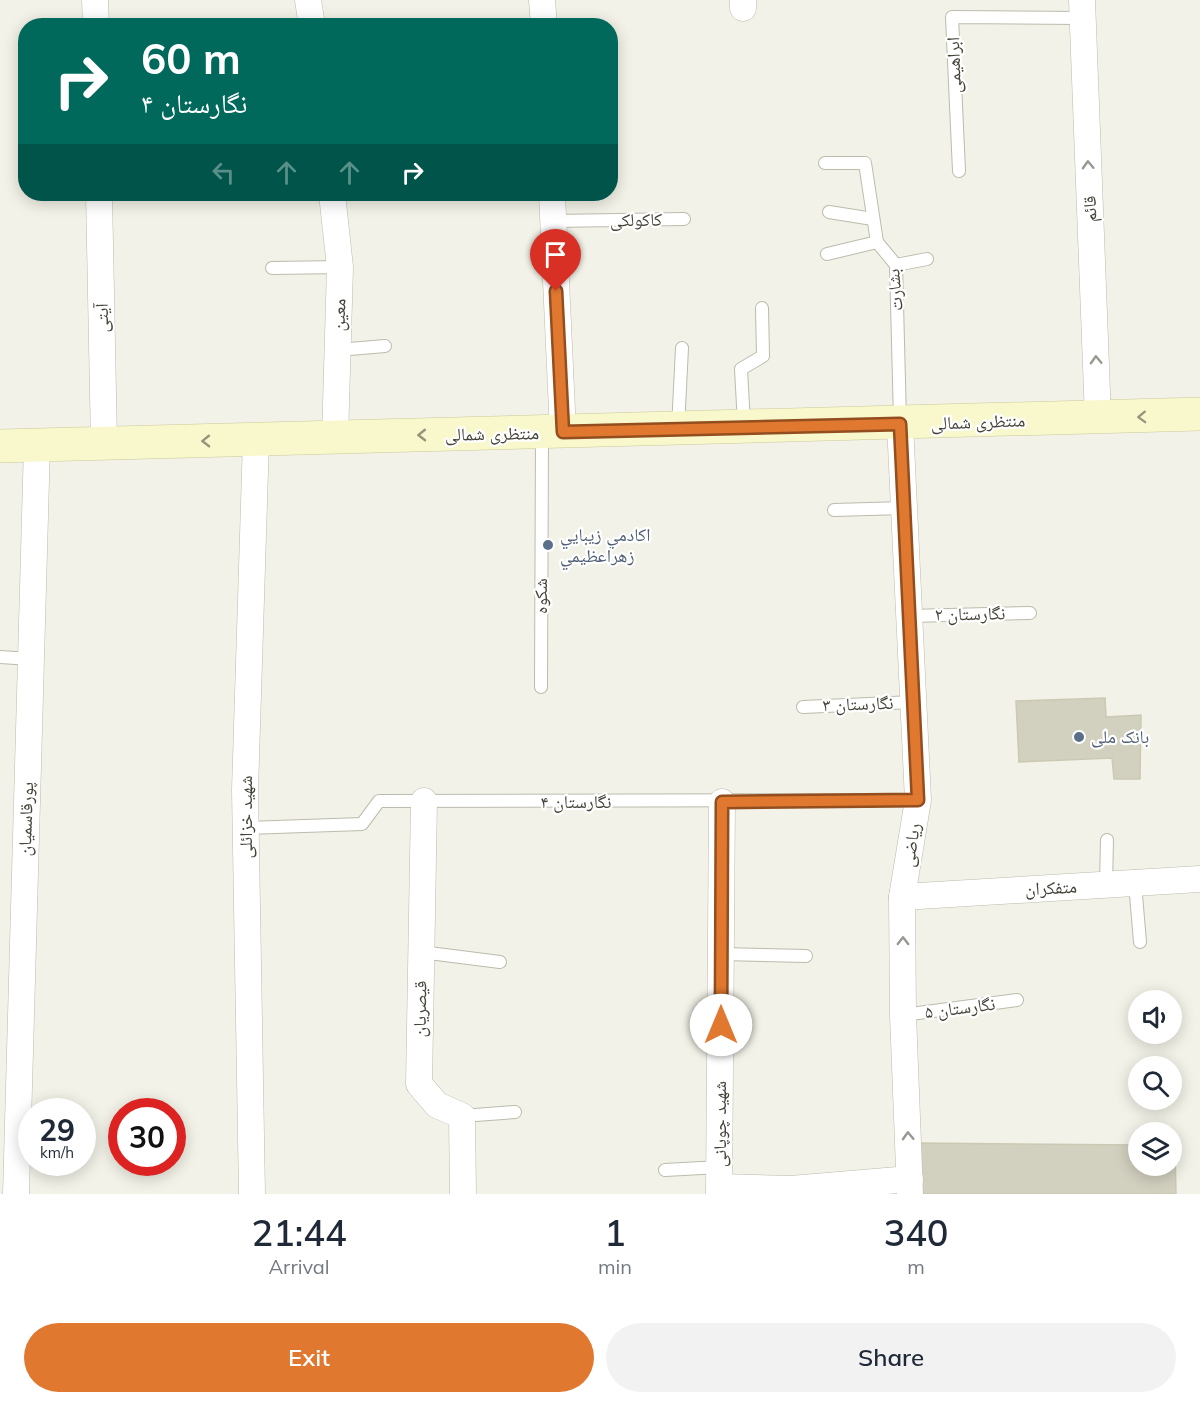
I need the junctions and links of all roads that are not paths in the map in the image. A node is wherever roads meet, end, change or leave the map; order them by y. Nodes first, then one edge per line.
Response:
1 (95, 0) edge
2 (308, 0) edge
3 (543, 0) edge
4 (1082, 9) edge
5 (96, 18) edge
6 (311, 18) edge
7 (544, 18) edge
8 (825, 163) dead end
9 (959, 171) dead end
10 (99, 201) edge
11 (333, 201) edge
12 (552, 201) edge
13 (829, 212) dead end
14 (684, 219) dead end
15 (873, 219) junction
16 (553, 221) junction
17 (877, 242) junction
18 (826, 254) dead end
19 (927, 259) dead end
20 (896, 265) junction
21 (340, 267) junction
22 (272, 268) dead end
23 (762, 308) dead end
24 (385, 346) dead end
25 (682, 348) dead end
26 (338, 350) junction
27 (1200, 414) edge
28 (1098, 418) junction
29 (900, 424) junction
30 (744, 428) junction
31 (678, 429) junction
32 (552, 432) junction
33 (335, 438) junction
34 (256, 440) junction
35 (104, 443) junction
36 (37, 445) junction
37 (0, 446) edge
38 (904, 508) junction
39 (834, 510) dead end
40 (1030, 613) dead end
41 (909, 616) junction
42 (0, 657) edge
43 (31, 659) junction
44 (541, 687) dead end
45 (913, 702) junction
46 (803, 707) dead end
47 (918, 800) junction
48 (424, 801) junction
49 (722, 802) junction
50 (246, 828) junction
51 (1107, 840) dead end
52 (1200, 879) edge
53 (1135, 883) junction
54 (1106, 885) junction
55 (902, 897) junction
56 (1140, 942) dead end
57 (421, 952) junction
58 (721, 954) junction
59 (806, 956) dead end
60 (500, 962) dead end
61 (1017, 1000) dead end
62 (903, 1015) junction
63 (515, 1112) dead end
64 (462, 1116) junction
65 (8, 1167) edge
66 (665, 1170) dead end
67 (720, 1183) edge
68 (910, 1186) edge
69 (16, 1194) edge
70 (252, 1194) edge
71 (463, 1194) edge

1 - 5 street
2 - 6 street
3 - 7 street
4 - 9 lane, ابراهیمی
28 -> 4 street, قائم
8 - 15 lane, بشارت
10 - 35 street, آیتی
11 - 21 street, معین
12 - 16 street
13 - 15 lane
14 - 16 lane, کاکولکی
15 - 17 lane, بشارت
16 - 32 street
17 - 18 lane
17 - 20 lane, بشارت
19 - 20 lane
20 - 29 lane, بشارت
21 - 22 lane
21 - 26 street, معین
23 - 30 lane
24 - 26 lane
25 - 31 lane
26 - 33 street, معین
27 -> 28 main road, منتظری شمالی
28 - 29 main road, منتظری شمالی
29 - 30 main road, منتظری شمالی
29 - 38 street, ریاضی
30 - 31 main road, منتظری شمالی
31 - 32 main road, منتظری شمالی
32 -> 33 main road, منتظری شمالی
32 - 44 lane, شکوه
33 - 34 main road, منتظری شمالی
34 -> 35 main road, منتظری شمالی
34 - 50 street, شهید خزائلی
35 - 36 main road, منتظری شمالی
36 - 37 main road, منتظری شمالی
36 - 43 street, پورقاسمیان
38 - 39 lane
38 - 41 street, ریاضی
40 - 41 lane, نگارستان ۲
41 - 45 street, ریاضی
42 - 43 lane
43 - 65 street, پورقاسمیان
45 - 46 lane, نگارستان ۳
45 - 47 street, ریاضی
47 - 49 lane, نگارستان ۴
47 - 55 street, ریاضی
48 - 49 lane, نگارستان ۴
48 - 50 lane, نگارستان ۴
48 - 57 street, قیصریان
49 - 58 street, شهید چوپانی
50 - 70 street, شهید خزائلی
51 - 54 lane
52 - 53 street, متفکران
53 - 54 street, متفکران
53 - 56 lane
54 - 55 street, متفکران
62 -> 55 street, ریاضی
57 - 60 lane
57 - 64 street, قیصریان
58 - 59 lane
58 - 67 street, شهید چوپانی
61 - 62 lane, نگارستان ۵
68 -> 62 street, ریاضی
63 - 64 lane
64 - 71 street
65 - 69 street, پورقاسمیان
66 - 67 lane
67 - 68 street

